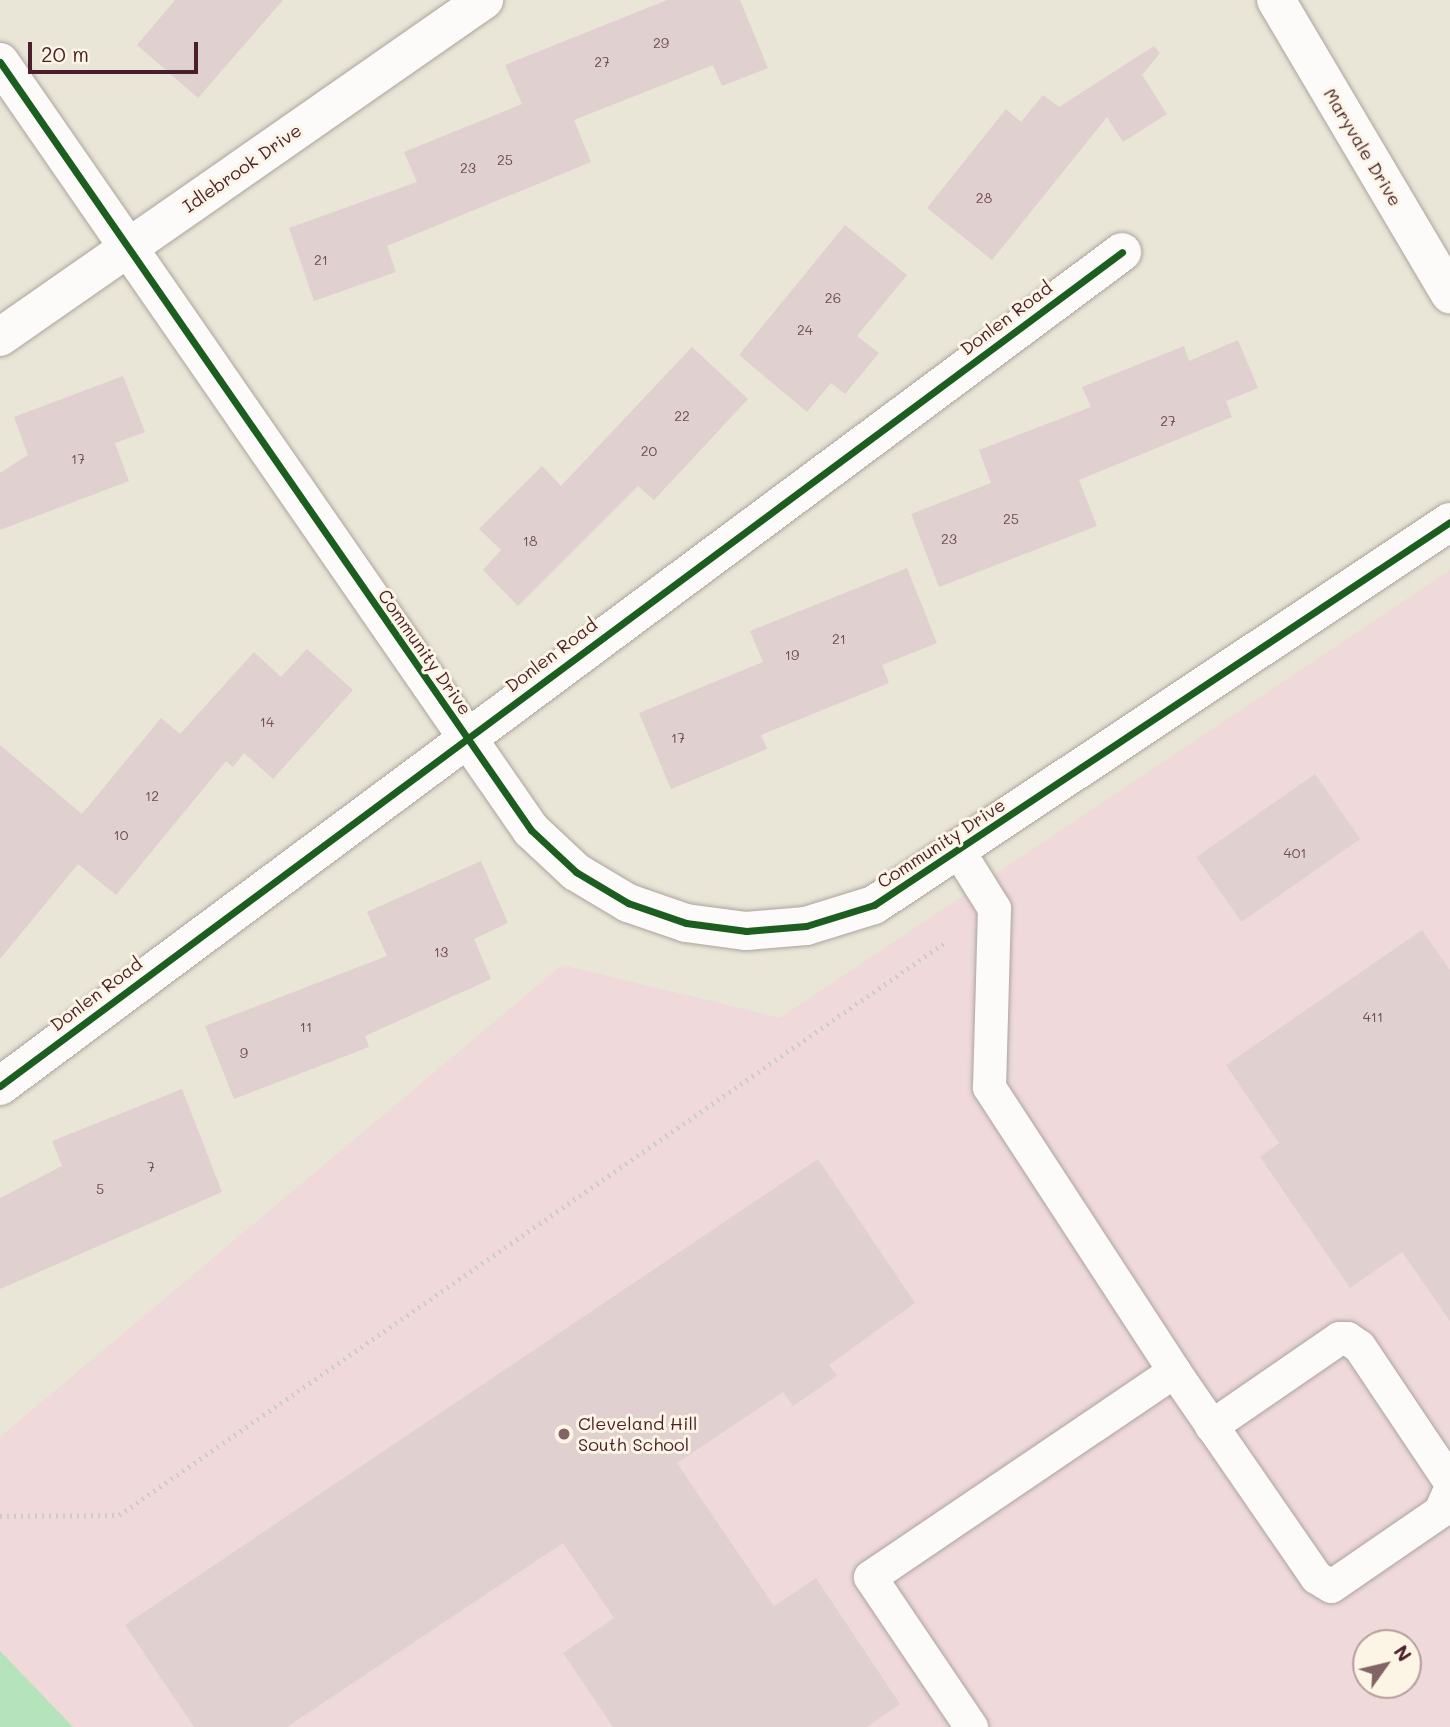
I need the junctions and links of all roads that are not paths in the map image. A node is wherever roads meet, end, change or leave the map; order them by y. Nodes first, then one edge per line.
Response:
1 (484, 0) edge
2 (1276, 0) edge
3 (0, 62) edge
4 (125, 250) junction
5 (1122, 252) dead end
6 (1450, 294) edge
7 (0, 337) edge
8 (1450, 522) edge
9 (466, 738) junction
10 (959, 852) junction
11 (0, 1086) edge
12 (1174, 1371) junction
13 (1211, 1426) junction
14 (1450, 1482) edge
15 (1450, 1489) edge
16 (971, 1727) edge

1 - 4 street, Idlebrook Drive
2 - 6 street, Maryvale Drive
3 - 4 street, Community Drive
4 - 7 street, Idlebrook Drive
4 - 9 street, Community Drive
5 - 9 street, Donlen Road
8 - 10 street, Community Drive
9 - 10 street, Community Drive
9 - 11 street, Donlen Road
10 - 12 lane
12 - 13 lane
12 - 16 lane
13 - 14 lane
13 - 15 lane

